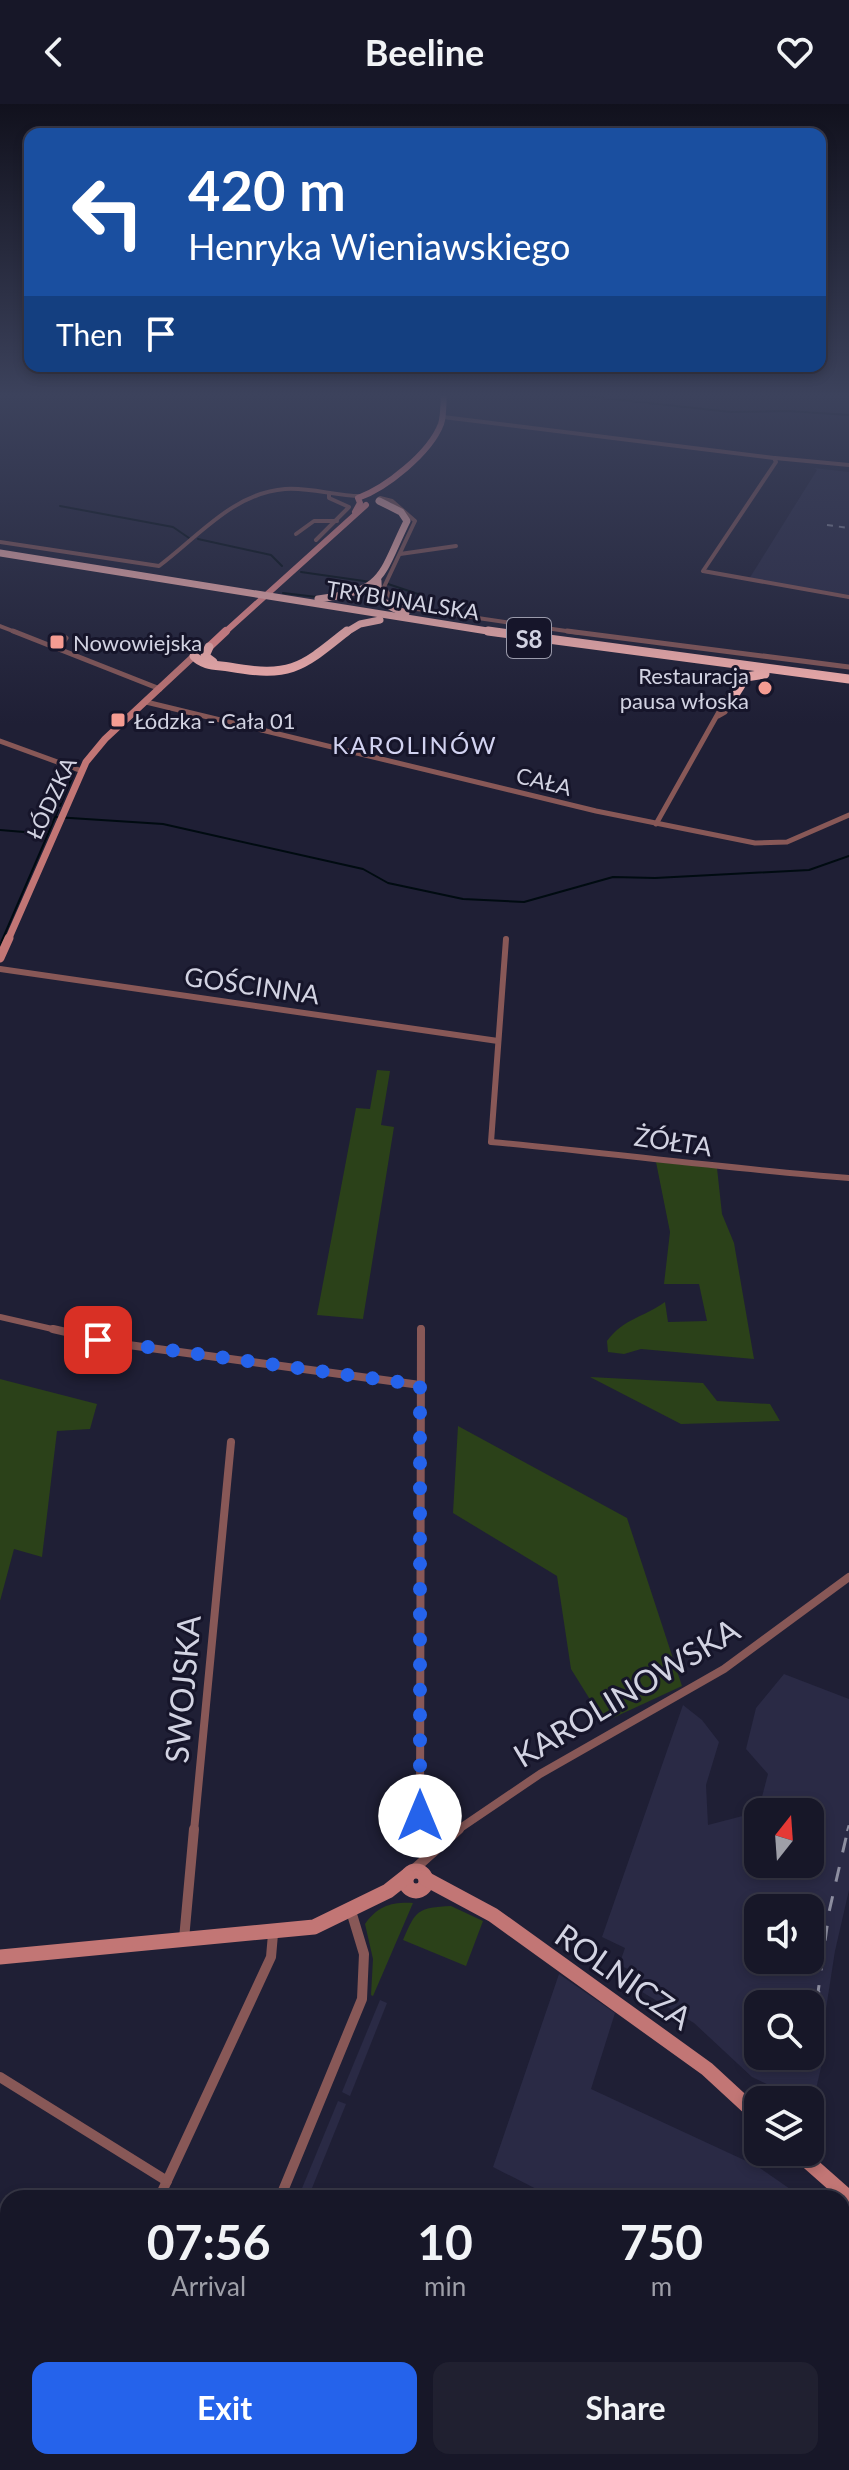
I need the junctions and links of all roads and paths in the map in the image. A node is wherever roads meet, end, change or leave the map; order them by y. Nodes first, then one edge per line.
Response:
1 (241, 503) edge
2 (345, 503) edge
3 (365, 503) edge
4 (380, 503) edge
5 (396, 503) edge
6 (747, 503) edge
7 (337, 521) junction
8 (296, 534) dead end
9 (316, 540) dead end
10 (0, 542) edge
11 (456, 546) dead end
12 (0, 552) edge
13 (400, 554) junction
14 (378, 581) junction
15 (211, 587) junction
16 (272, 591) junction
17 (849, 597) edge
18 (255, 604) junction
19 (320, 608) junction
20 (436, 620) junction
21 (411, 623) junction
22 (0, 626) edge
23 (342, 633) junction
24 (66, 638) dead end
25 (209, 647) joint
26 (59, 649) junction
27 (197, 660) junction
28 (716, 667) junction
29 (849, 667) edge
30 (773, 674) junction
31 (849, 679) edge
32 (160, 689) junction
33 (731, 695) junction
34 (146, 702) junction
35 (0, 741) edge
36 (82, 771) junction
37 (849, 815) edge
38 (656, 824) junction
39 (506, 939) dead end
40 (0, 958) edge
41 (0, 969) edge
42 (498, 1041) junction
43 (849, 1178) edge
44 (0, 1317) edge
45 (421, 1328) dead end
46 (420, 1385) junction
47 (231, 1442) dead end
48 (849, 1577) edge
49 (430, 1853) junction
50 (417, 1880) junction
51 (351, 1911) junction
52 (273, 1934) junction
53 (184, 1941) junction
54 (0, 1957) edge
55 (0, 2077) edge
56 (744, 2103) edge
57 (813, 2166) edge
58 (167, 2181) junction
59 (163, 2190) edge
60 (283, 2190) edge
61 (840, 2190) edge

1 - 10 street
2 - 7 street
3 - 16 main road, ŁÓDZKA
4 - 14 highway
5 - 13 street
6 - 17 street
7 - 8 street
7 - 9 street
11 - 13 street
12 - 15 highway, TRYBUNALSKA / S8
12 - 16 highway, TRYBUNALSKA / S8
13 - 29 street
14 - 16 highway
14 - 20 highway
15 - 19 highway
15 - 31 highway, TRYBUNALSKA / S8
16 - 18 main road, ŁÓDZKA
16 - 20 highway, TRYBUNALSKA / S8
18 - 25 main road, ŁÓDZKA
18 - 27 main road, ŁÓDZKA
19 - 21 highway
19 - 23 highway
20 - 31 highway, TRYBUNALSKA / S8
21 - 23 highway
21 - 28 highway
22 - 26 street
23 - 27 highway
24 - 26 street
25 - 27 highway
26 - 32 street
27 - 32 main road, ŁÓDZKA
28 - 30 highway
28 - 33 highway
30 - 31 highway
30 - 33 highway
32 - 34 main road, ŁÓDZKA
33 - 38 street
34 - 36 main road, ŁÓDZKA
34 - 38 street, CAŁA
35 - 36 street
36 - 40 main road, ŁÓDZKA
37 - 38 street, CAŁA
39 - 42 street
41 - 42 street, GOŚCINNA
42 - 43 street, ŻÓŁTA
44 - 46 street
45 - 46 street
46 - 49 street
47 - 53 street, SWOJSKA
48 - 49 street, KAROLINOWSKA
49 - 50 street
50 - 51 main road
50 - 56 main road, ROLNICZA
51 - 52 main road
51 - 60 street
52 - 53 main road
52 - 58 street
53 - 54 main road
55 - 58 street
57 - 61 main road
58 - 59 street

